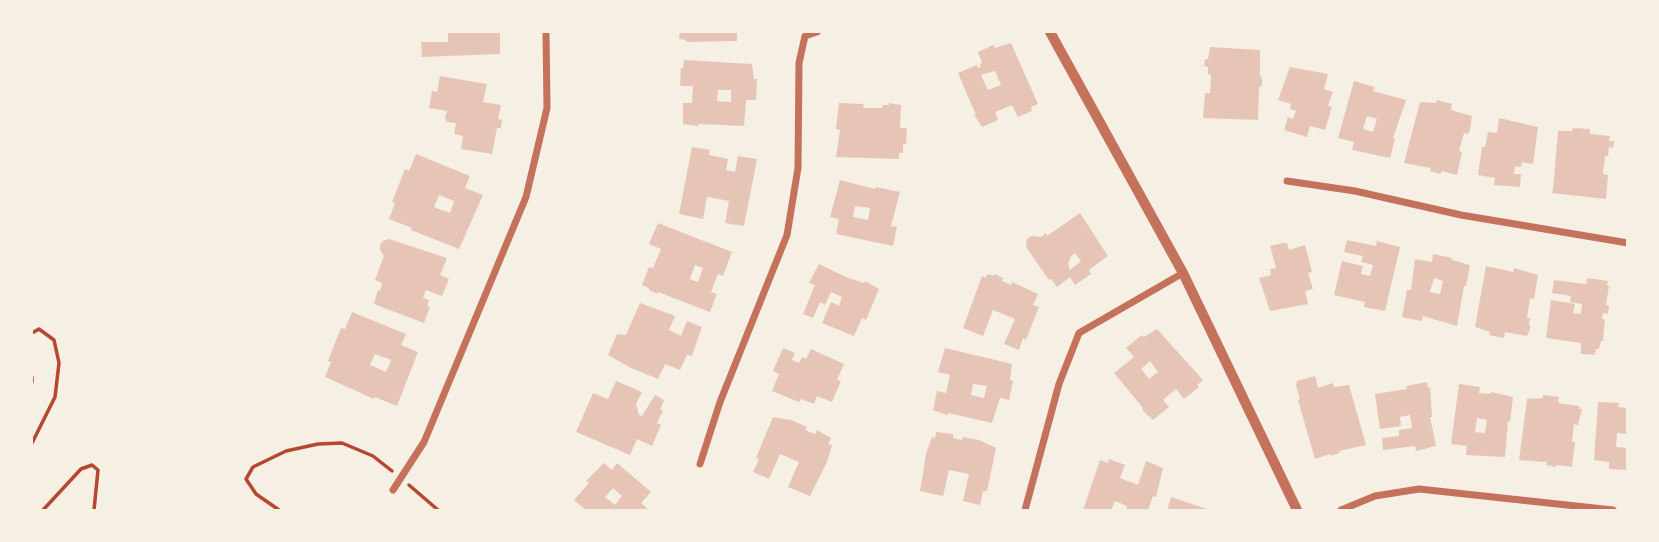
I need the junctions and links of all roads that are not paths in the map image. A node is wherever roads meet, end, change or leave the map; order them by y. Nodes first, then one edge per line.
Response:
1 (546, 32) edge
2 (817, 32) edge
3 (1050, 32) edge
4 (1287, 181) dead end
5 (1628, 243) edge
6 (1183, 273) junction
7 (700, 464) dead end
8 (393, 490) dead end
9 (1025, 510) edge
10 (1297, 510) edge
11 (1341, 510) edge
12 (1612, 510) edge

1 - 8 street
2 - 7 street
3 - 6 street
4 - 5 street
6 - 9 street
6 - 10 street
11 - 12 street

